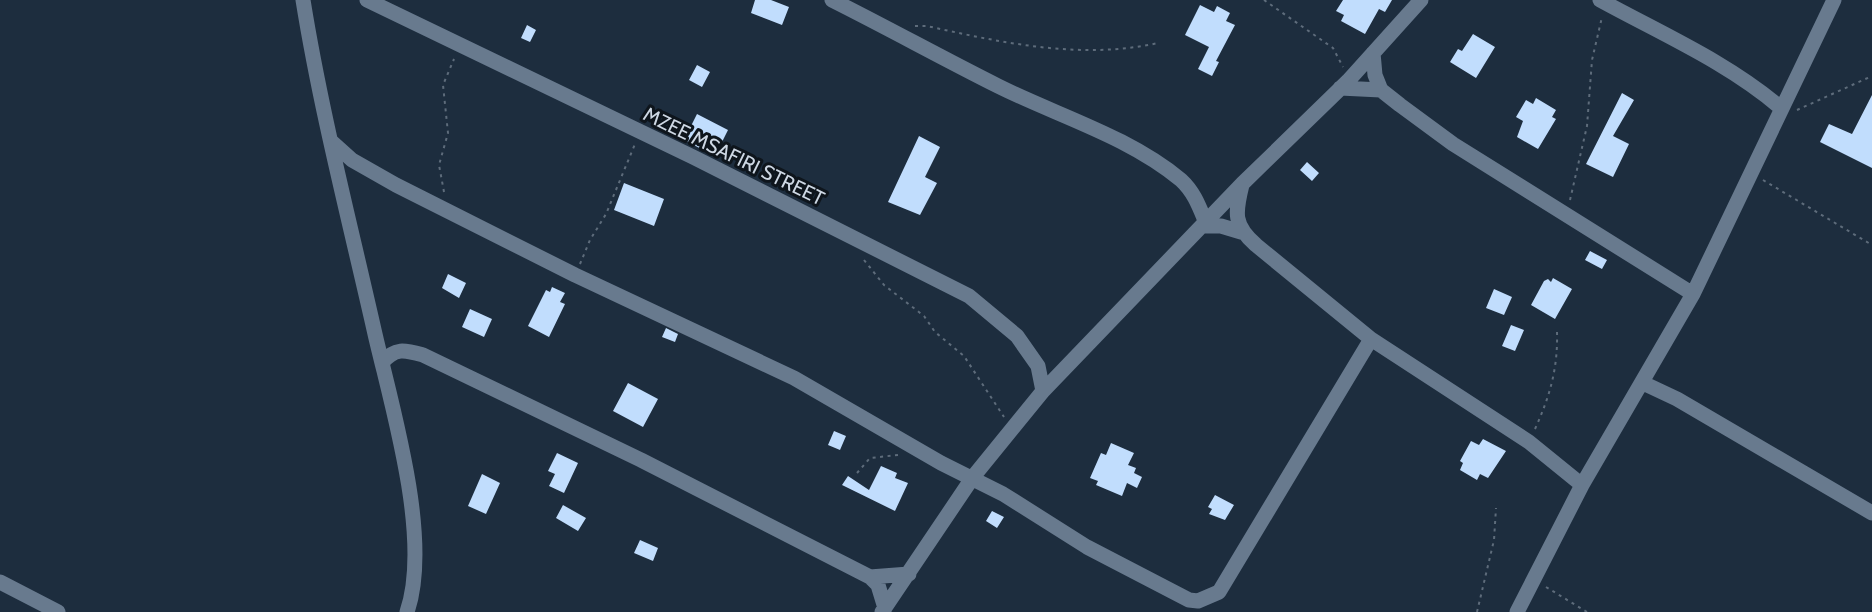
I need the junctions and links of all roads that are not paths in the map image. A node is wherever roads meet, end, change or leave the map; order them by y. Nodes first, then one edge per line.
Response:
1 (303, 0) edge
2 (367, 0) edge
3 (832, 0) edge
4 (1421, 0) edge
5 (1834, 0) edge
6 (1604, 1) edge
7 (1373, 53) junction
8 (1344, 85) junction
9 (1381, 90) junction
10 (1780, 108) junction
11 (332, 142) junction
12 (374, 173) junction
13 (1242, 183) junction
14 (342, 185) junction
15 (1204, 225) junction
16 (1241, 232) junction
17 (1693, 294) junction
18 (1371, 339) junction
19 (382, 363) junction
20 (1643, 383) junction
21 (1043, 391) junction
22 (1593, 466) junction
23 (1560, 467) junction
24 (973, 477) junction
25 (1582, 486) junction
26 (1872, 513) edge
27 (909, 574) junction
28 (870, 577) junction
29 (0, 582) edge
30 (883, 610) edge
31 (58, 612) edge
32 (407, 612) edge
33 (1517, 612) edge

1 - 11 street
2 - 21 street, MZEE MSAFIRI STREET
3 - 15 street
4 - 7 street
5 - 10 street
6 - 10 street
7 - 8 street
7 - 9 street
8 - 9 street
8 - 13 street
9 - 17 street
10 - 17 street
11 - 12 street
11 - 14 street
12 - 14 street
12 - 24 street
13 - 15 street
13 - 16 street
14 - 19 street
15 - 16 street
15 - 21 street
16 - 18 street
17 - 20 street
18 - 23 street
18 - 24 street
19 - 28 street
19 - 32 street
20 - 22 street
20 - 26 street
21 - 24 street
22 - 23 street
22 - 25 street
23 - 25 street
24 - 27 street
25 - 33 street
27 - 28 street
27 - 30 street
28 - 30 street
29 - 31 street

